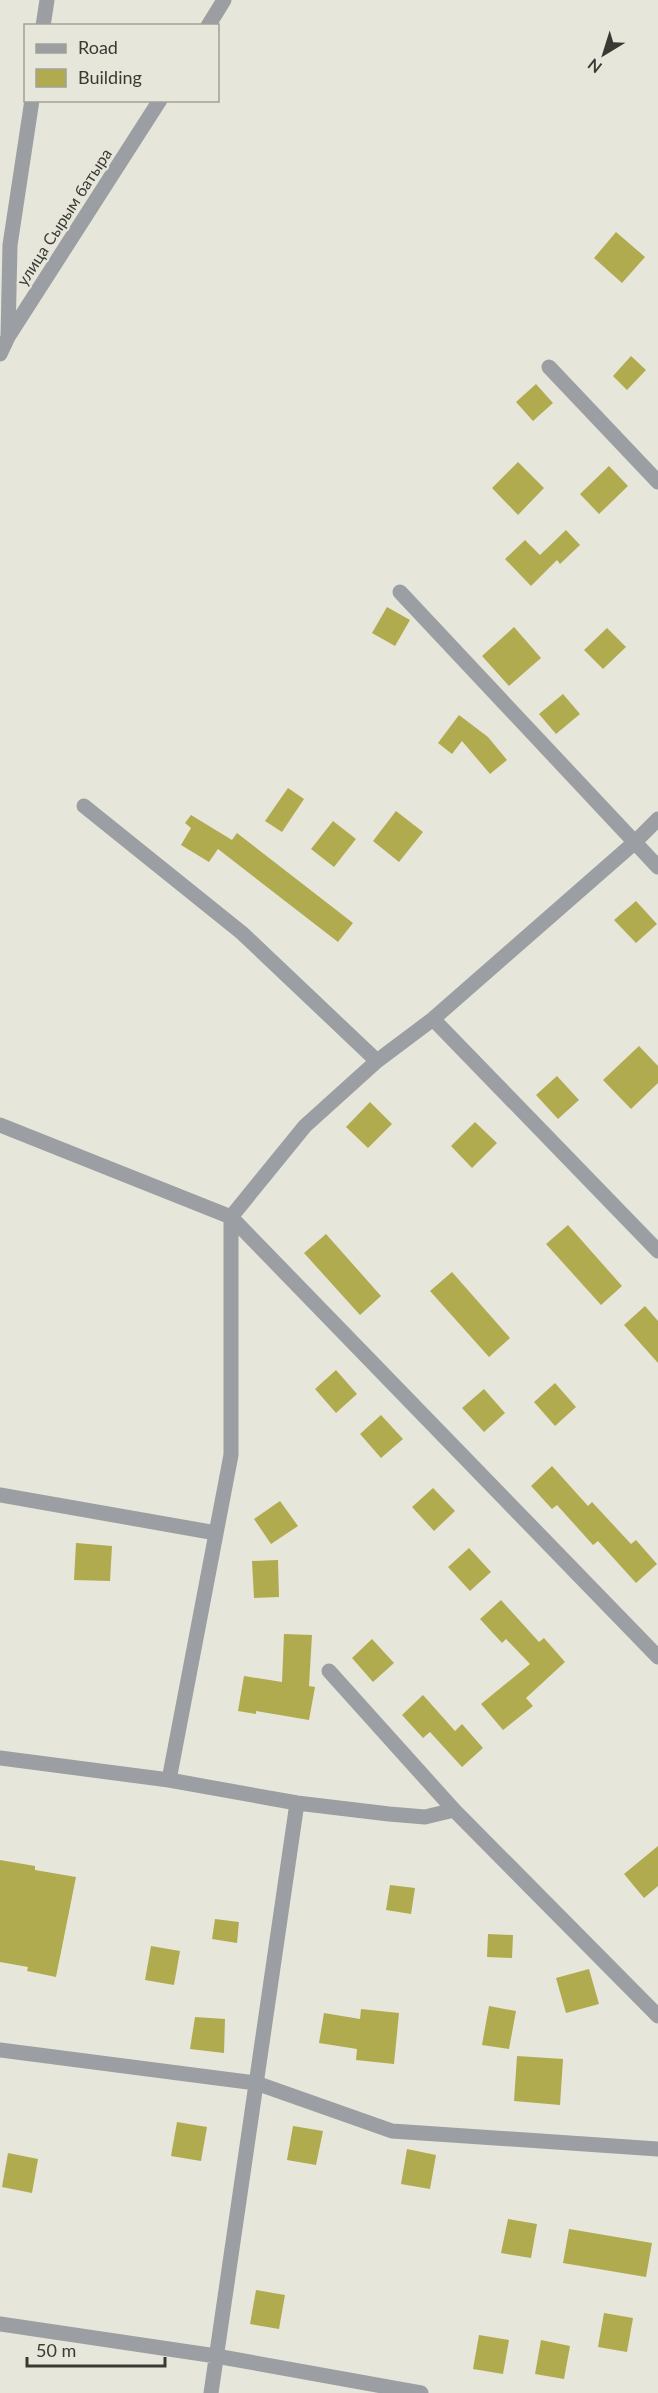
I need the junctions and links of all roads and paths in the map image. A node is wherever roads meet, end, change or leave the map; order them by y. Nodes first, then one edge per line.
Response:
1 (47, 0) edge
2 (224, 0) edge
3 (43, 24) edge
4 (209, 24) edge
5 (32, 102) edge
6 (159, 102) edge
7 (4, 336) edge
8 (0, 354) edge
9 (549, 367) dead end
10 (658, 482) edge
11 (400, 592) dead end
12 (84, 806) dead end
13 (658, 819) edge
14 (634, 843) junction
15 (658, 867) edge
16 (433, 1019) junction
17 (377, 1061) junction
18 (0, 1125) edge
19 (231, 1217) junction
20 (658, 1251) edge
21 (0, 1495) edge
22 (216, 1533) junction
23 (658, 1657) edge
24 (329, 1671) dead end
25 (0, 1758) edge
26 (169, 1780) junction
27 (297, 1803) junction
28 (454, 1810) junction
29 (658, 2016) edge
30 (0, 2050) edge
31 (256, 2083) junction
32 (658, 2149) edge
33 (0, 2324) edge
34 (216, 2356) junction
35 (212, 2393) edge
36 (420, 2393) edge

1 - 3 street
2 - 4 street
5 - 7 street
6 - 7 street, улица Сырым батыра
7 - 8 street, улица Сырым батыра
9 - 10 street
11 - 14 street
12 - 17 street
13 - 14 street
14 - 15 street
14 - 16 street
16 - 17 street
16 - 20 street
17 - 19 street
18 - 19 street
19 - 22 street
19 - 23 street
21 - 22 street
22 - 26 street
24 - 28 street
25 - 26 street
26 - 27 street
27 - 28 street
27 - 31 street
28 - 29 street
30 - 31 street
31 - 32 street
31 - 34 street
33 - 34 street
34 - 35 street
34 - 36 street

